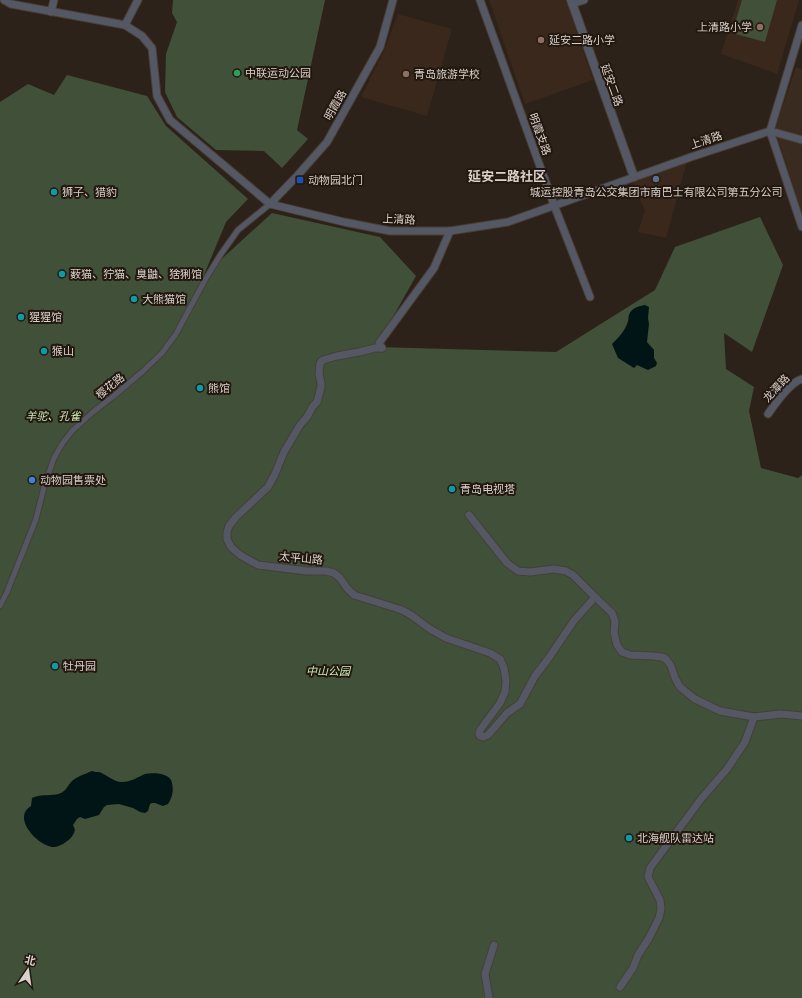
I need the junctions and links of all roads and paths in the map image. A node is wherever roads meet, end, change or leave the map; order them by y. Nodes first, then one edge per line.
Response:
1 (4, 0) edge
2 (54, 0) edge
3 (138, 0) edge
4 (393, 0) edge
5 (480, 0) edge
6 (584, 0) edge
7 (571, 2) edge
8 (51, 12) junction
9 (125, 25) junction
10 (802, 25) edge
11 (770, 131) junction
12 (802, 140) edge
13 (634, 177) junction
14 (270, 204) junction
15 (554, 205) junction
16 (802, 227) edge
17 (450, 231) junction
18 (590, 297) dead end
19 (802, 379) edge
20 (768, 414) dead end
21 (469, 515) dead end
22 (595, 597) junction
23 (0, 606) edge
24 (802, 716) edge
25 (754, 717) junction
26 (494, 945) dead end
27 (620, 987) dead end
28 (489, 998) edge

1 - 8 street, 上清路
2 - 8 street
3 - 9 street
4 - 14 street, 明霞路
5 - 15 street, 明霞支路
6 - 7 street
7 - 13 street, 延安二路
8 - 9 street, 上清路
9 - 14 street, 上清路
10 - 11 street
11 - 12 street
11 - 13 street, 上清路
11 - 16 street
13 - 15 street, 上清路
14 - 17 street, 上清路
14 - 23 street, 樱花路
15 - 17 street, 上清路
15 - 18 street, 明霞支路
17 - 22 street, 太平山路
19 - 20 street, 龙潭路
21 - 22 street
22 - 25 street
24 - 25 street
25 - 27 street
26 - 28 street

